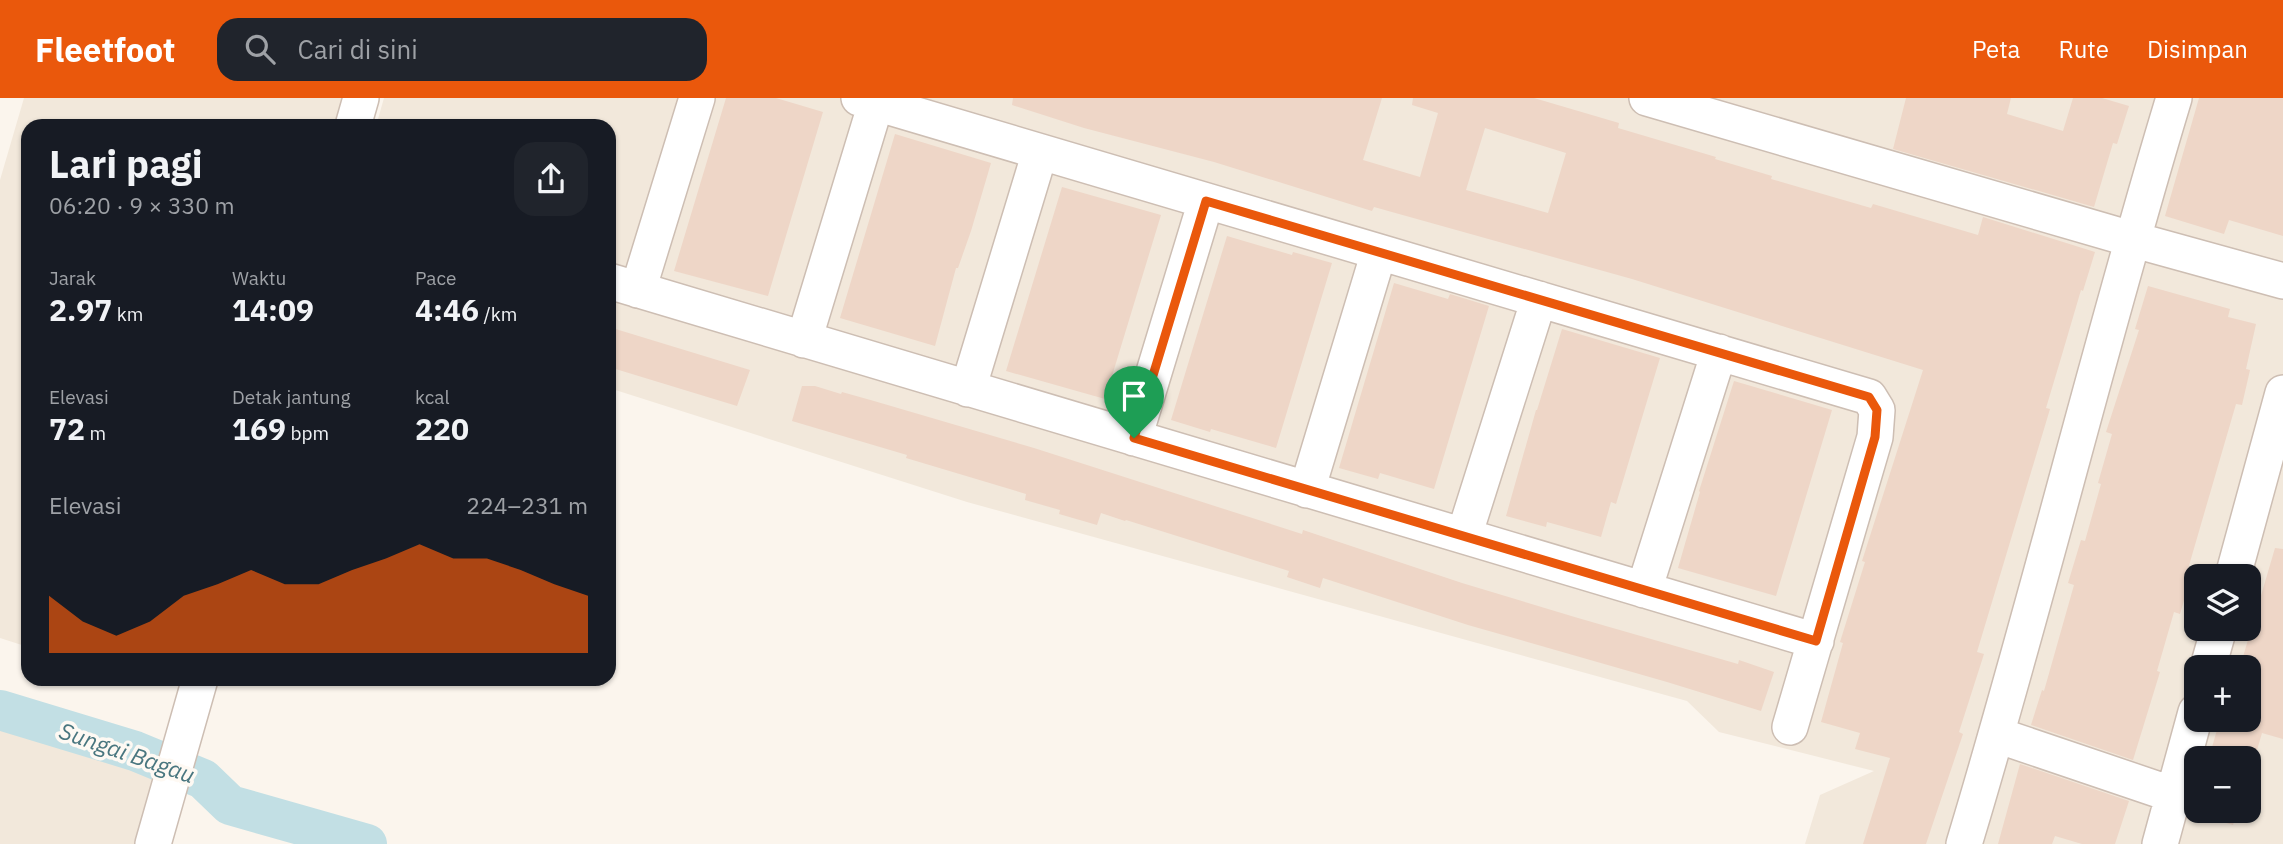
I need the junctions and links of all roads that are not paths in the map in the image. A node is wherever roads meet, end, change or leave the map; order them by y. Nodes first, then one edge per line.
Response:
1 (361, 98) edge
2 (697, 98) edge
3 (1647, 98) edge
4 (2174, 98) edge
5 (867, 100) edge
6 (355, 119) edge
7 (1041, 152) junction
8 (1206, 201) junction
9 (2131, 239) junction
10 (1379, 252) junction
11 (2283, 281) edge
12 (624, 286) edge
13 (1539, 299) junction
14 (804, 340) junction
15 (1719, 352) junction
16 (968, 388) junction
17 (2283, 393) edge
18 (1134, 438) junction
19 (1307, 489) junction
20 (1464, 536) junction
21 (2236, 564) edge
22 (1644, 590) junction
23 (1816, 641) junction
24 (198, 686) edge
25 (1790, 727) dead end
26 (2191, 732) edge
27 (1997, 734) junction
28 (2174, 795) junction
29 (153, 844) edge
30 (1964, 844) edge
31 (2160, 844) edge

1 - 6 street
2 - 12 street
3 - 9 street
4 - 9 street
5 - 7 street
5 - 14 street
7 - 8 street
7 - 16 street
8 - 10 street
8 - 18 street
9 - 11 street
9 - 27 street
10 - 13 street
10 - 19 street
12 - 14 street
13 - 15 street
13 - 20 street
14 - 16 street
15 - 22 street
15 - 23 street
16 - 18 street
17 - 21 street
18 - 19 street
19 - 20 street
20 - 22 street
22 - 23 street
23 - 25 street
24 - 29 street
26 - 28 street
27 - 28 street
27 - 30 street
28 - 31 street

